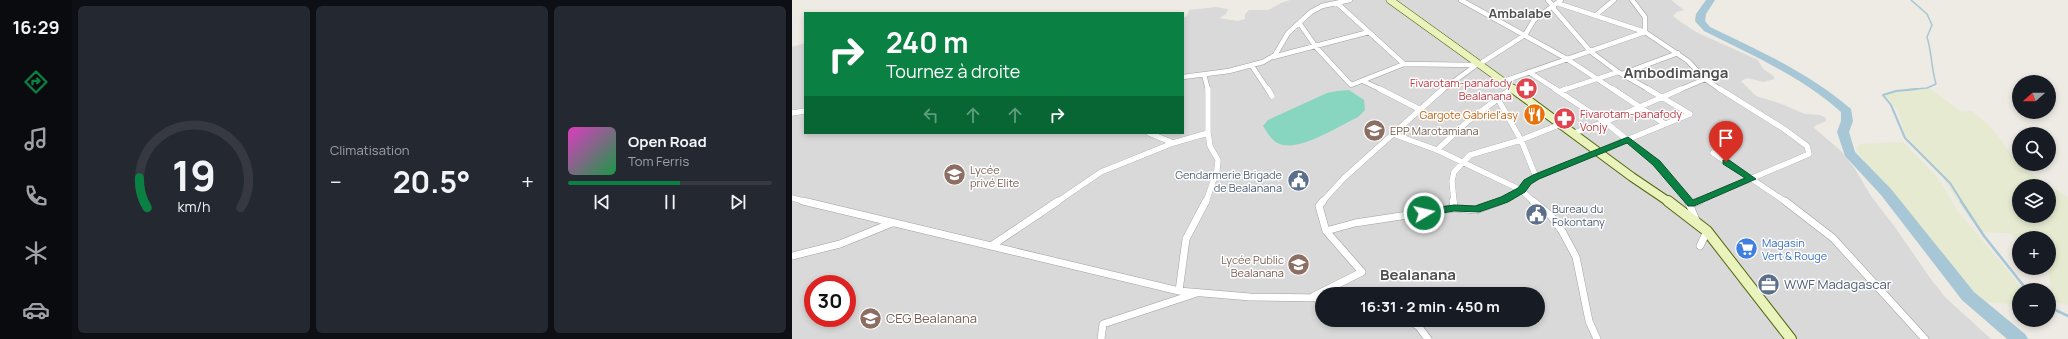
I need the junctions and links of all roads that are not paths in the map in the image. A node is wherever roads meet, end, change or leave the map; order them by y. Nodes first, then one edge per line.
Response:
1 (1350, 0) edge
2 (1390, 0) edge
3 (1461, 0) edge
4 (1548, 0) edge
5 (1561, 0) edge
6 (1614, 0) edge
7 (1632, 0) edge
8 (1337, 3) junction
9 (1555, 6) junction
10 (1596, 15) junction
11 (1300, 24) junction
12 (1369, 32) junction
13 (1645, 32) junction
14 (1525, 35) junction
15 (1316, 47) junction
16 (1591, 52) junction
17 (1678, 53) junction
18 (1271, 58) junction
19 (1567, 60) junction
20 (1404, 64) junction
21 (1252, 66) junction
22 (1477, 66) junction
23 (1529, 72) junction
24 (1620, 73) junction
25 (1204, 74) junction
26 (1184, 77) edge
27 (1596, 79) junction
28 (1705, 79) junction
29 (1363, 81) junction
30 (1501, 82) junction
31 (1512, 89) junction
32 (1561, 91) junction
33 (1272, 96) dead end
34 (1663, 97) junction
35 (1498, 99) junction
36 (1641, 107) junction
37 (1419, 109) junction
38 (804, 111) edge
39 (792, 113) edge
40 (1605, 122) junction
41 (1561, 124) junction
42 (1665, 124) junction
43 (1208, 133) junction
44 (1574, 133) junction
45 (1151, 134) edge
46 (1393, 134) junction
47 (1521, 140) junction
48 (1628, 140) junction
49 (1173, 143) junction
50 (1437, 150) junction
51 (1598, 151) junction
52 (1713, 153) dead end
53 (1463, 162) junction
54 (1536, 177) junction
55 (1752, 179) junction
56 (1521, 190) junction
57 (792, 198) edge
58 (1691, 204) junction
59 (1454, 208) junction
60 (1696, 220) junction
61 (892, 223) junction
62 (1326, 231) junction
63 (1707, 231) junction
64 (992, 246) junction
65 (1700, 246) dead end
66 (792, 256) edge
67 (1336, 287) edge
68 (1179, 291) junction
69 (1201, 292) junction
70 (1315, 297) edge
71 (1419, 327) edge
72 (1426, 337) edge
73 (1101, 339) edge
74 (1597, 339) edge
75 (1791, 339) edge
76 (1925, 339) edge

1 - 8 street
2 - 22 street
3 - 14 street
4 - 9 street
5 - 9 street
6 - 10 street
7 - 13 street
8 - 11 street
8 - 12 street
9 - 10 street
9 - 14 street
9 - 16 street
10 - 13 street
11 - 15 street
11 - 18 street
12 - 15 street
12 - 20 street
13 - 16 street
13 - 17 street
14 - 19 street
14 - 22 street
15 - 18 street
15 - 29 street
16 - 19 street
16 - 24 street
17 - 24 street
17 - 28 street
18 - 21 street
19 - 23 street
19 - 27 street
20 - 22 street
20 - 29 street
21 - 25 street
21 - 33 street
22 - 30 street
22 - 37 street
23 - 30 street
23 - 32 street
24 - 27 street
24 - 34 street
25 - 26 street
25 - 43 street
27 - 32 street
27 - 36 street
28 - 34 street
28 - 55 street
29 - 37 street
30 - 31 street
31 - 35 street
31 - 41 street
32 - 40 street
34 - 36 street
34 - 42 street
35 - 47 street
35 - 50 street
36 - 40 street
36 - 42 street
37 - 46 street
38 - 39 street
40 - 44 street
40 - 48 street
41 - 44 street
41 - 47 street
42 - 48 street
43 - 49 street
43 - 68 street
44 - 51 street
45 - 49 street
46 - 50 street
46 - 62 street
47 - 53 street
47 - 54 street
48 - 51 street
48 - 58 street
49 - 64 street
50 - 53 street
51 - 54 street
51 - 60 street
52 - 55 street
53 - 56 street
53 - 59 street
54 - 56 street
55 - 58 street
55 - 76 street
56 - 59 street
56 - 74 street
57 - 61 street
58 - 60 street
59 - 62 street
60 - 63 street
61 - 64 street
61 - 66 street
62 - 67 street
63 - 65 street
63 - 75 street
64 - 68 street
68 - 69 street
69 - 70 street
69 - 73 street
71 - 72 street

